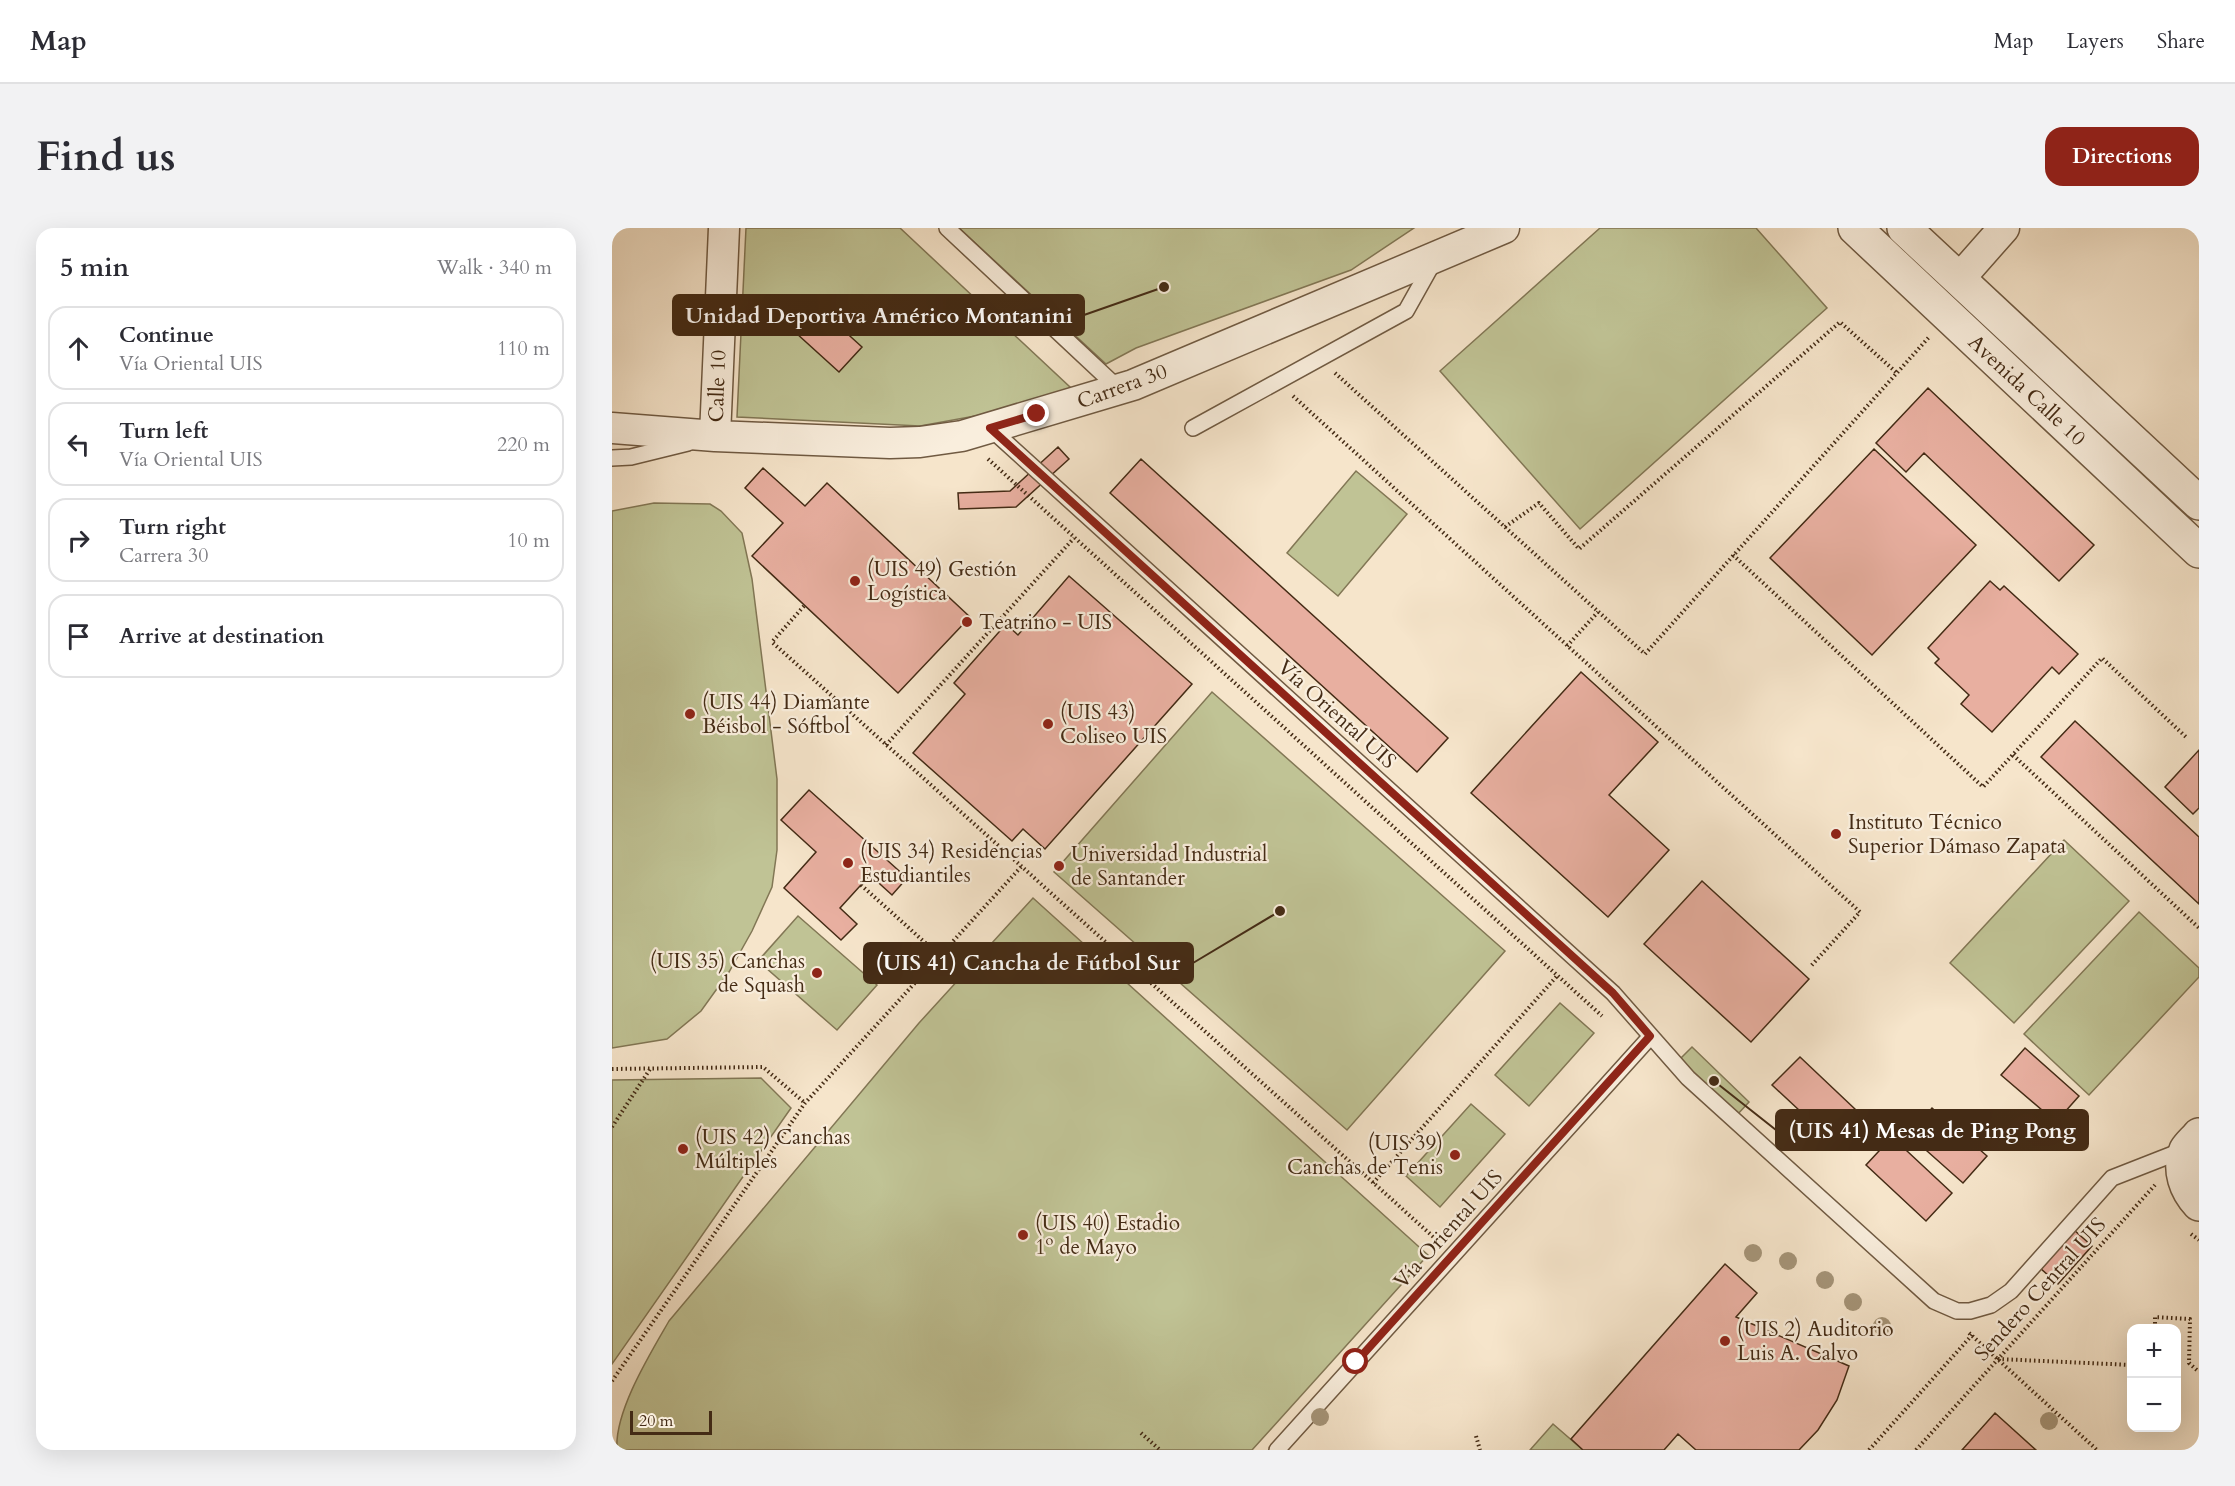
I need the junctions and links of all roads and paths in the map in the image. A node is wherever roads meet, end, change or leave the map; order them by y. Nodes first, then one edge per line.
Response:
1 (724, 228) edge
2 (947, 228) edge
3 (1465, 228) edge
4 (1504, 228) edge
5 (1855, 228) edge
6 (1904, 228) edge
7 (2004, 228) edge
8 (1436, 257) junction
9 (1959, 279) junction
10 (1934, 332) dead end
11 (1319, 358) junction
12 (1897, 373) junction
13 (1277, 382) junction
14 (1119, 389) junction
15 (612, 428) edge
16 (1193, 428) dead end
17 (976, 432) junction
18 (715, 436) junction
19 (612, 458) edge
20 (2199, 503) edge
21 (1090, 519) junction
22 (1505, 527) junction
23 (1074, 537) junction
24 (2199, 551) edge
25 (1733, 555) junction
26 (804, 606) dead end
27 (1598, 612) junction
28 (1567, 645) junction
29 (2186, 737) dead end
30 (886, 745) junction
31 (2013, 755) junction
32 (1021, 867) junction
33 (861, 885) dead end
34 (2199, 928) edge
35 (939, 956) junction
36 (1811, 966) dead end
37 (1557, 976) junction
38 (1650, 1036) junction
39 (1638, 1049) junction
40 (650, 1068) junction
41 (612, 1069) edge
42 (805, 1103) junction
43 (612, 1127) edge
44 (2193, 1142) edge
45 (1373, 1183) junction
46 (2192, 1193) edge
47 (1453, 1255) junction
48 (1934, 1301) junction
49 (2155, 1324) edge
50 (1979, 1326) dead end
51 (1971, 1335) junction
52 (1998, 1359) junction
53 (2127, 1365) edge
54 (2199, 1372) edge
55 (612, 1381) edge
56 (1141, 1433) dead end
57 (1476, 1436) dead end
58 (1160, 1450) edge
59 (1277, 1450) edge
60 (1480, 1450) edge
61 (1869, 1450) edge
62 (1916, 1450) edge
63 (2097, 1450) edge

1 - 18 street, Calle 10
2 - 14 lane
3 - 8 street
4 - 8 street, Carrera 30
5 - 24 street, Avenida Calle 10
6 - 9 street, Avenida Calle 10
7 - 9 street
8 - 11 lane
8 - 14 street, Carrera 30
9 - 20 street, Avenida Calle 10
10 - 12 path
11 - 13 lane
11 - 22 path
12 - 22 path
12 - 25 path
13 - 16 lane
13 - 28 path
14 - 17 street, Carrera 30
15 - 18 street, Carrera 30
17 - 18 street, Carrera 30
17 - 21 lane, Vía Oriental UIS
17 - 23 path
18 - 19 lane
21 - 23 path
21 - 38 lane, Vía Oriental UIS
22 - 27 path
23 - 30 path
23 - 37 path
25 - 27 path
25 - 31 path
26 - 30 path
27 - 28 path
28 - 36 path
29 - 31 path
30 - 32 path
31 - 34 path
32 - 35 path
32 - 45 path
33 - 35 path
35 - 42 path
37 - 39 path
37 - 45 path
38 - 39 lane, Vía Oriental UIS
38 - 48 lane, Vía Oriental UIS
39 - 47 lane, Vía Oriental UIS
40 - 41 path
40 - 42 path
40 - 43 path
42 - 55 path
44 - 46 street
44 - 48 lane
44 - 52 path, Sendero Central UIS
45 - 47 path
47 - 59 lane, Vía Oriental UIS
48 - 51 path
49 - 54 path
50 - 51 path, Sendero Central UIS
51 - 52 path
51 - 61 path, Sendero Central UIS
52 - 53 path
52 - 62 path, Sendero Central UIS
52 - 63 path
56 - 58 path
57 - 60 path

